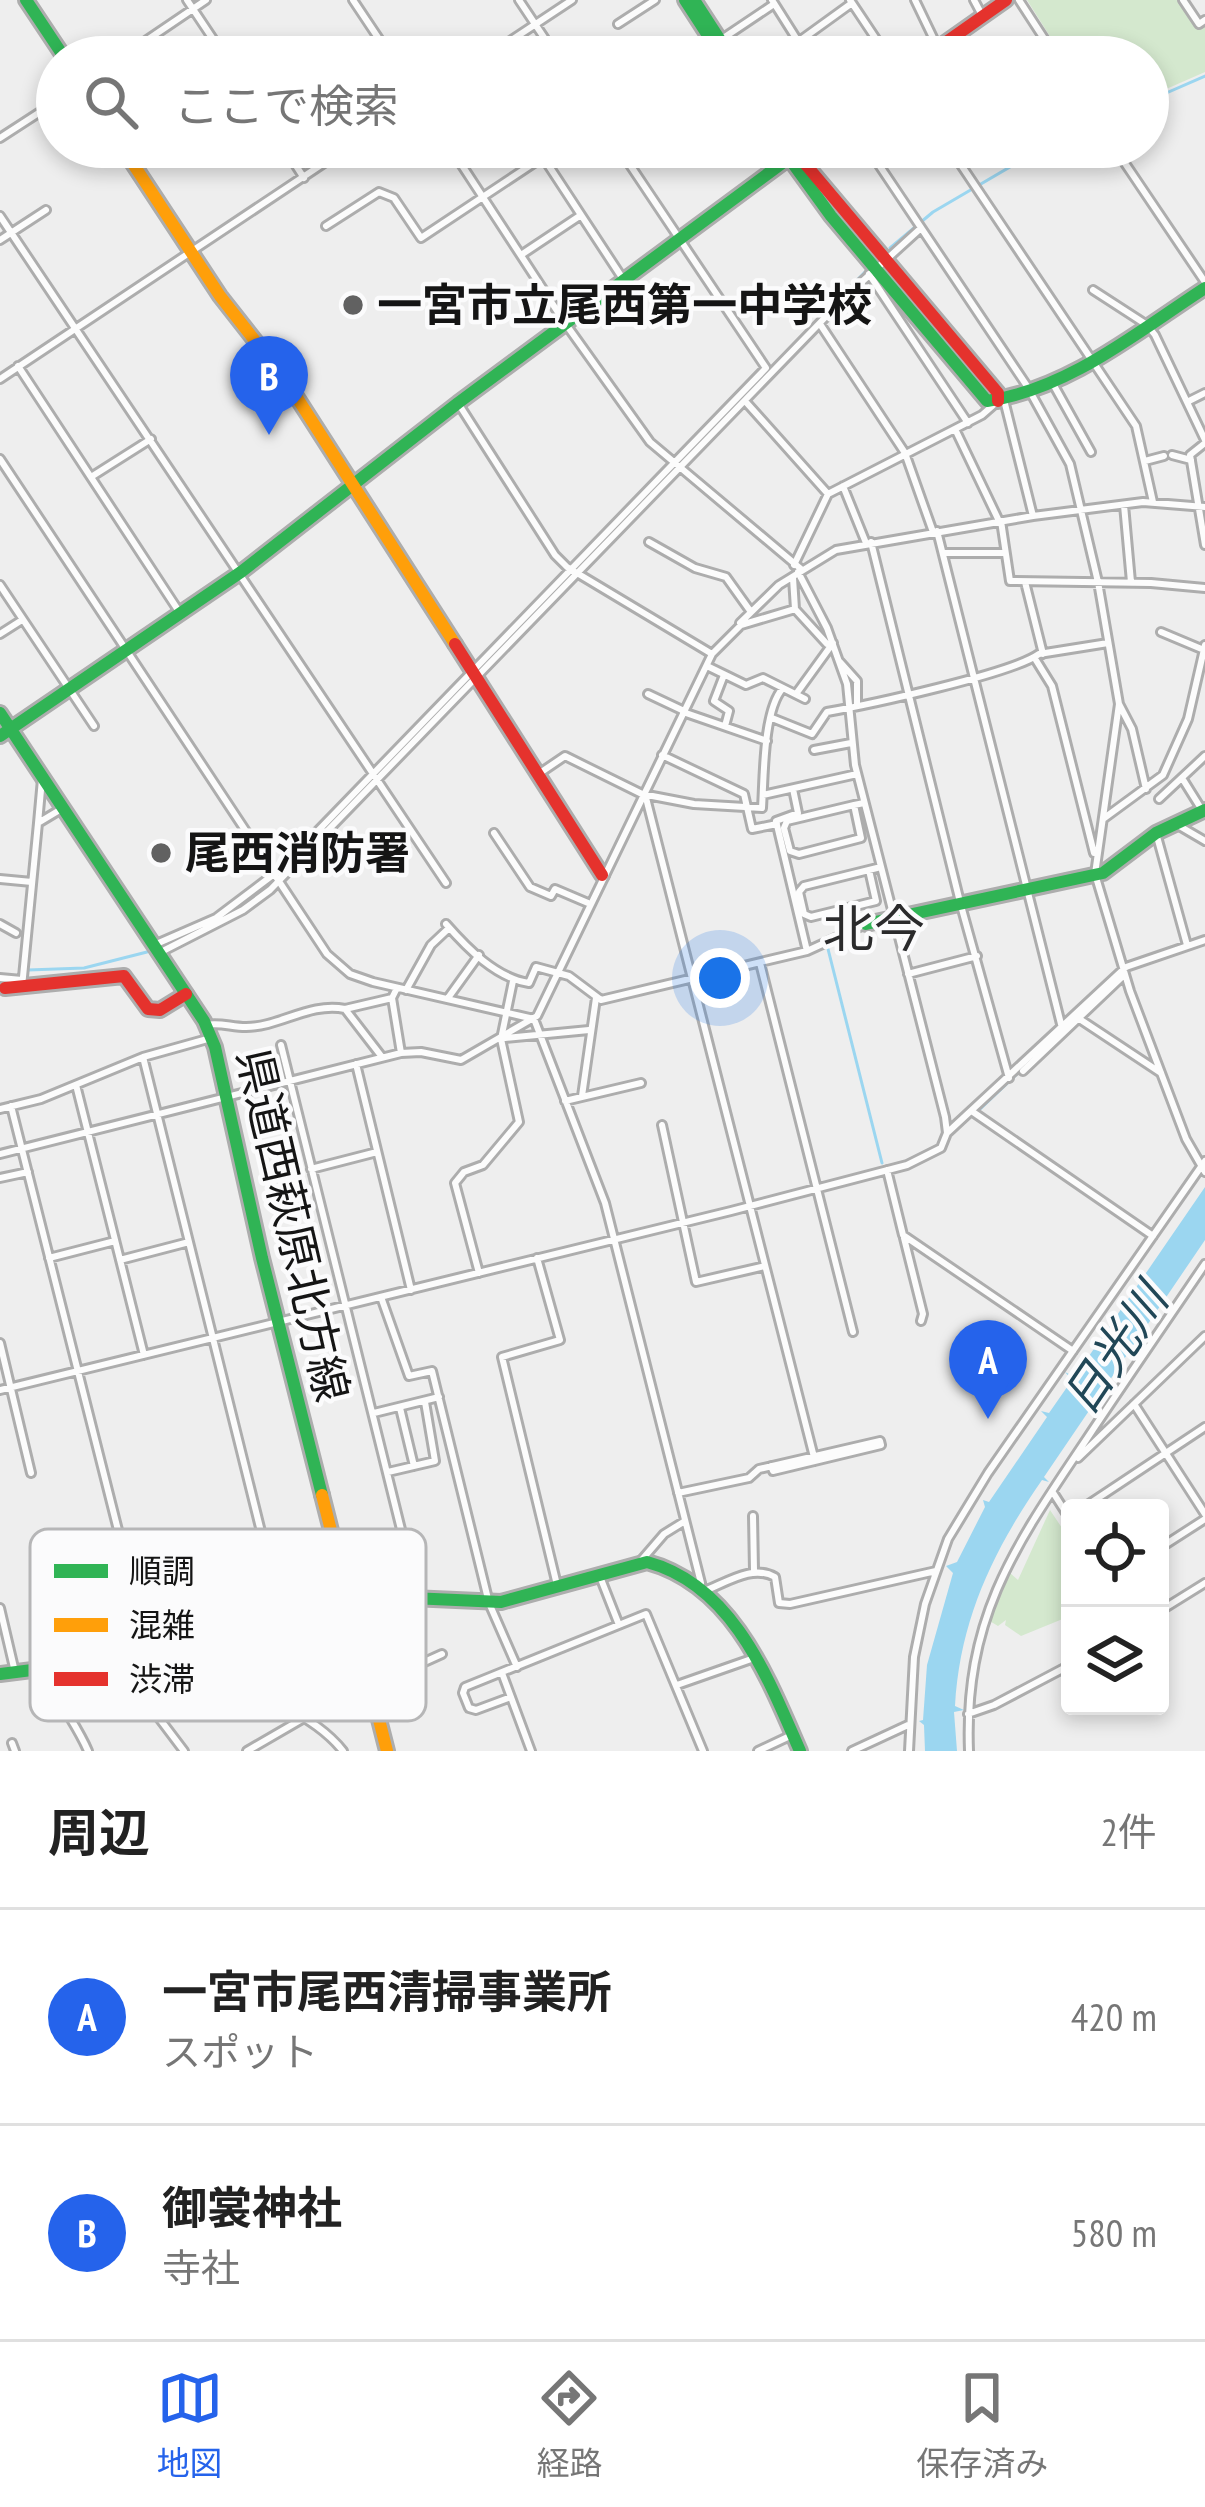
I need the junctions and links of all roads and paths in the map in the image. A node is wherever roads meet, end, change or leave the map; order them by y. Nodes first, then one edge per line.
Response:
1 (26, 0) edge
2 (187, 0) edge
3 (206, 0) edge
4 (353, 0) edge
5 (519, 0) edge
6 (572, 0) edge
7 (655, 0) edge
8 (689, 0) edge
9 (915, 0) edge
10 (974, 0) edge
11 (1006, 0) edge
12 (1019, 0) edge
13 (1183, 0) edge
14 (773, 2) edge
15 (851, 2) edge
16 (193, 9) junction
17 (982, 15) junction
18 (1205, 20) edge
19 (535, 24) junction
20 (618, 24) dead end
21 (50, 36) edge
22 (153, 36) edge
23 (211, 36) edge
24 (377, 36) edge
25 (517, 36) edge
26 (543, 36) edge
27 (713, 36) edge
28 (725, 36) edge
29 (794, 36) edge
30 (806, 36) edge
31 (874, 36) edge
32 (932, 36) edge
33 (954, 36) edge
34 (1042, 36) edge
35 (36, 114) edge
36 (0, 138) edge
37 (140, 168) edge
38 (298, 168) edge
39 (318, 168) edge
40 (464, 168) edge
41 (526, 168) edge
42 (550, 168) edge
43 (632, 168) edge
44 (769, 168) edge
45 (805, 168) edge
46 (881, 168) edge
47 (963, 168) edge
48 (1128, 168) edge
49 (304, 178) junction
50 (483, 196) junction
51 (46, 210) dead end
52 (581, 215) junction
53 (0, 217) edge
54 (919, 225) junction
55 (326, 226) dead end
56 (11, 233) junction
57 (679, 238) junction
58 (0, 240) edge
59 (191, 252) junction
60 (521, 255) junction
61 (876, 267) junction
62 (624, 280) junction
63 (1205, 285) edge
64 (1093, 290) dead end
65 (565, 323) junction
66 (820, 324) junction
67 (1147, 325) junction
68 (77, 329) junction
69 (1091, 358) junction
70 (19, 366) junction
71 (0, 380) edge
72 (1052, 382) junction
73 (1030, 392) junction
74 (1205, 393) edge
75 (1000, 400) junction
76 (745, 401) junction
77 (1187, 402) junction
78 (458, 404) junction
79 (968, 423) junction
80 (955, 429) junction
81 (151, 439) junction
82 (1205, 442) edge
83 (1091, 452) dead end
84 (905, 453) junction
85 (0, 459) edge
86 (1191, 460) junction
87 (1144, 461) junction
88 (676, 467) junction
89 (91, 477) junction
90 (352, 485) junction
91 (843, 486) junction
92 (1201, 486) edge
93 (828, 494) junction
94 (1153, 502) junction
95 (1124, 505) junction
96 (1203, 507) edge
97 (1083, 511) junction
98 (1033, 516) junction
99 (1000, 521) junction
100 (935, 532) junction
101 (650, 542) dead end
102 (868, 543) junction
103 (1205, 545) edge
104 (943, 553) junction
105 (1003, 553) junction
106 (797, 570) junction
107 (241, 572) junction
108 (573, 573) junction
109 (1024, 582) junction
110 (1098, 582) junction
111 (1131, 582) junction
112 (0, 585) edge
113 (1205, 588) edge
114 (795, 609) junction
115 (751, 612) junction
116 (180, 613) junction
117 (23, 620) junction
118 (1160, 632) dead end
119 (0, 634) edge
120 (726, 636) junction
121 (833, 643) junction
122 (1108, 643) junction
123 (1204, 648) edge
124 (126, 650) junction
125 (712, 654) junction
126 (1038, 656) junction
127 (706, 666) junction
128 (724, 675) junction
129 (473, 676) junction
130 (975, 676) junction
131 (70, 688) junction
132 (783, 688) junction
133 (909, 692) junction
134 (648, 694) dead end
135 (796, 694) junction
136 (1195, 694) junction
137 (805, 700) dead end
138 (1205, 700) edge
139 (1119, 704) junction
140 (852, 707) junction
141 (684, 711) junction
142 (0, 713) edge
143 (772, 718) junction
144 (725, 725) junction
145 (94, 726) dead end
146 (5, 732) edge
147 (766, 741) junction
148 (851, 743) junction
149 (814, 750) dead end
150 (662, 755) junction
151 (1205, 756) edge
152 (1173, 758) junction
153 (857, 774) junction
154 (537, 775) junction
155 (1185, 775) junction
156 (42, 777) junction
157 (375, 777) junction
158 (793, 789) junction
159 (1146, 789) junction
160 (644, 794) junction
161 (763, 795) junction
162 (1159, 799) dead end
163 (864, 803) junction
164 (854, 805) junction
165 (63, 808) junction
166 (746, 808) junction
167 (1204, 811) edge
168 (1101, 819) junction
169 (38, 823) junction
170 (1173, 823) junction
171 (777, 824) junction
172 (494, 833) dead end
173 (1156, 833) junction
174 (1205, 842) edge
175 (1096, 856) junction
176 (880, 867) junction
177 (869, 869) junction
178 (1095, 874) junction
179 (602, 875) junction
180 (276, 877) junction
181 (0, 878) edge
182 (32, 882) junction
183 (446, 883) dead end
184 (1028, 886) junction
185 (960, 902) junction
186 (589, 903) junction
187 (893, 918) junction
188 (0, 924) edge
189 (866, 924) joint
190 (16, 933) dead end
191 (1205, 940) edge
192 (1187, 946) junction
193 (156, 949) junction
194 (808, 951) junction
195 (479, 956) junction
196 (976, 956) junction
197 (760, 963) junction
198 (556, 970) junction
199 (1124, 973) junction
200 (908, 974) junction
201 (693, 980) junction
202 (514, 981) junction
203 (2, 983) edge
204 (22, 984) junction
205 (402, 989) junction
206 (186, 994) junction
207 (392, 998) junction
208 (448, 998) junction
209 (596, 998) junction
210 (345, 1009) junction
211 (507, 1012) junction
212 (1077, 1017) junction
213 (534, 1019) junction
214 (1062, 1028) junction
215 (589, 1030) junction
216 (208, 1031) junction
217 (539, 1034) junction
218 (501, 1039) junction
219 (281, 1046) dead end
220 (400, 1053) junction
221 (142, 1057) junction
222 (382, 1058) junction
223 (356, 1064) junction
224 (1161, 1073) junction
225 (1009, 1078) junction
226 (290, 1081) junction
227 (641, 1083) dead end
228 (76, 1085) junction
229 (582, 1096) junction
230 (226, 1098) junction
231 (566, 1101) junction
232 (11, 1106) junction
233 (0, 1109) edge
234 (975, 1113) junction
235 (157, 1115) junction
236 (662, 1125) dead end
237 (89, 1132) junction
238 (947, 1133) junction
239 (22, 1148) junction
240 (378, 1152) junction
241 (0, 1154) edge
242 (1204, 1167) edge
243 (310, 1169) junction
244 (887, 1170) junction
245 (28, 1172) junction
246 (0, 1178) edge
247 (816, 1188) junction
248 (749, 1205) junction
249 (685, 1222) junction
250 (903, 1235) junction
251 (1153, 1236) junction
252 (614, 1238) junction
253 (116, 1241) junction
254 (189, 1242) junction
255 (49, 1258) junction
256 (537, 1258) junction
257 (120, 1260) junction
258 (1205, 1264) edge
259 (765, 1266) junction
260 (479, 1273) junction
261 (411, 1290) junction
262 (381, 1297) junction
263 (346, 1306) junction
264 (278, 1322) junction
265 (921, 1322) dead end
266 (853, 1332) dead end
267 (1205, 1336) edge
268 (212, 1338) junction
269 (0, 1343) edge
270 (1073, 1352) junction
271 (145, 1354) junction
272 (77, 1371) junction
273 (11, 1388) junction
274 (0, 1390) edge
275 (439, 1397) junction
276 (424, 1402) junction
277 (1134, 1404) junction
278 (400, 1408) junction
279 (374, 1413) junction
280 (1205, 1426) edge
281 (1166, 1453) junction
282 (814, 1459) junction
283 (1073, 1459) junction
284 (414, 1466) junction
285 (388, 1472) junction
286 (32, 1473) dead end
287 (1052, 1491) junction
288 (678, 1493) junction
289 (1097, 1499) edge
290 (1061, 1504) edge
291 (753, 1516) dead end
292 (1205, 1517) edge
293 (685, 1521) junction
294 (114, 1529) edge
295 (260, 1529) edge
296 (330, 1529) edge
297 (402, 1529) edge
298 (1169, 1542) edge
299 (639, 1562) junction
300 (754, 1570) junction
301 (936, 1571) junction
302 (599, 1574) junction
303 (1205, 1583) edge
304 (557, 1587) junction
305 (700, 1590) junction
306 (426, 1599) edge
307 (489, 1603) junction
308 (1166, 1607) edge
309 (0, 1608) edge
310 (619, 1625) junction
311 (442, 1654) dead end
312 (757, 1657) junction
313 (426, 1661) edge
314 (517, 1667) junction
315 (30, 1670) edge
316 (1061, 1670) edge
317 (15, 1672) junction
318 (502, 1673) junction
319 (0, 1674) edge
320 (677, 1685) junction
321 (511, 1697) junction
322 (968, 1714) junction
323 (74, 1721) edge
324 (161, 1721) edge
325 (299, 1721) edge
326 (308, 1721) edge
327 (379, 1721) edge
328 (908, 1726) junction
329 (793, 1735) junction
330 (88, 1751) edge
331 (184, 1751) edge
332 (247, 1751) edge
333 (343, 1751) edge
334 (387, 1751) edge
335 (531, 1751) edge
336 (703, 1751) edge
337 (758, 1751) edge
338 (800, 1751) edge
339 (852, 1751) edge
340 (909, 1751) edge
341 (969, 1751) edge

1 - 21 main road
2 - 16 street
3 - 16 street
4 - 24 street
5 - 19 street
6 - 19 street
7 - 20 street
8 - 27 main road
9 - 32 street
10 - 17 street
11 - 17 main road
12 - 34 street
13 - 18 street
14 - 28 street
14 - 29 street
15 - 30 street
15 - 31 street
16 - 22 street
16 - 23 street
17 - 33 main road
19 - 25 street
19 - 26 street
35 - 36 street
37 - 59 main road
38 - 49 street
39 - 49 street
40 - 50 street
41 - 50 street
42 - 52 street
43 - 57 street
44 - 57 main road
45 - 61 main road
46 - 54 street
47 - 69 street
48 - 63 street
49 - 59 street
50 - 55 street
50 - 60 street
51 - 56 street
52 - 60 street
52 - 62 street
53 - 56 street
54 - 61 street
54 - 73 street
56 - 58 street
56 - 68 street
57 - 62 main road
57 - 88 street
59 - 68 street
59 - 90 main road
60 - 65 street
61 - 66 street
61 - 75 main road
61 - 79 street
62 - 65 main road
63 - 67 main road
64 - 67 street
65 - 78 main road
65 - 88 street
66 - 76 street
66 - 84 street
67 - 69 main road
67 - 77 street
68 - 70 street
68 - 81 street
69 - 72 main road
69 - 87 street
70 - 71 street
70 - 89 street
72 - 73 main road
72 - 83 street
73 - 75 main road
73 - 97 street
74 - 77 street
75 - 79 street
75 - 98 street
76 - 88 street
76 - 93 street
77 - 82 street
78 - 90 main road
78 - 108 street
79 - 80 street
80 - 84 street
80 - 99 street
81 - 89 street
81 - 107 street
82 - 86 street
84 - 91 street
84 - 100 street
85 - 124 street
86 - 87 street
86 - 92 street
87 - 94 street
88 - 106 street
88 - 108 street
89 - 116 street
90 - 107 main road
90 - 129 main road
91 - 93 street
91 - 102 street
92 - 96 street
93 - 106 street
94 - 95 street
94 - 96 street
95 - 97 street
95 - 111 street
96 - 103 street
97 - 98 street
97 - 110 street
98 - 99 street
99 - 100 street
99 - 105 street
100 - 102 street
100 - 104 street
101 - 115 street
102 - 106 street
102 - 133 street
104 - 105 street
104 - 130 street
105 - 109 street
106 - 114 street
106 - 115 street
106 - 121 street
107 - 116 main road
107 - 157 street
108 - 125 street
108 - 129 street
109 - 110 street
109 - 126 street
110 - 111 street
110 - 122 street
111 - 113 street
112 - 117 street
114 - 120 street
114 - 121 street
115 - 120 street
116 - 124 main road
117 - 119 street
117 - 131 street
118 - 123 street
120 - 125 street
121 - 135 street
121 - 140 street
122 - 126 street
122 - 139 street
123 - 136 street
124 - 131 main road
124 - 180 street
125 - 127 street
126 - 130 street
126 - 175 street
127 - 128 street
127 - 141 street
128 - 132 street
128 - 144 street
129 - 154 main road
129 - 157 street
130 - 133 street
130 - 184 street
131 - 145 street
131 - 146 main road
132 - 135 street
132 - 143 street
133 - 140 street
133 - 185 street
134 - 141 street
135 - 137 street
136 - 138 street
136 - 152 street
139 - 159 street
139 - 168 street
140 - 143 street
140 - 148 street
141 - 144 street
141 - 150 street
142 - 146 main road, 県道西萩原北方線
143 - 147 street
144 - 147 street
146 - 156 main road, 県道西萩原北方線
147 - 161 street
148 - 149 street
148 - 153 street
150 - 160 street
150 - 166 street
151 - 155 street
152 - 155 street
152 - 159 street
153 - 158 street
153 - 163 street
154 - 160 street
154 - 179 main road
155 - 162 street
155 - 167 street
156 - 165 main road, 県道西萩原北方線
156 - 169 street
157 - 180 street
157 - 183 street
158 - 161 street
158 - 171 street
159 - 168 street
160 - 166 street
160 - 179 street
160 - 201 street
161 - 166 street
163 - 164 street
163 - 176 street
164 - 164 street
165 - 169 street
165 - 193 main road, 県道西萩原北方線
166 - 171 street
167 - 170 main road
168 - 175 street
169 - 182 street
170 - 173 main road
170 - 174 street
171 - 194 street
172 - 186 street
173 - 178 main road
173 - 192 street
175 - 178 street
176 - 177 street
176 - 187 street
177 - 177 street
178 - 184 main road
178 - 199 street
179 - 186 street
180 - 193 street
180 - 205 street
181 - 182 street
182 - 204 street
184 - 185 main road
184 - 214 street
185 - 187 main road
185 - 196 street
186 - 198 street
187 - 189 main road
187 - 200 street
188 - 190 street
189 - 194 street
191 - 192 street
192 - 199 street
193 - 206 main road, 県道西萩原北方線
194 - 197 street
195 - 202 street
195 - 205 street
195 - 208 street
196 - 200 street
196 - 225 street
197 - 201 street
197 - 247 street
198 - 202 street
198 - 209 street
198 - 213 street
199 - 212 street
199 - 224 street
200 - 238 street
201 - 209 street
201 - 248 street
202 - 211 street
203 - 204 main road
204 - 206 main road
205 - 207 street
205 - 208 street
206 - 216 main road, 県道西萩原北方線
207 - 210 street
207 - 220 street
208 - 211 street
209 - 215 street
210 - 216 street
210 - 222 street
211 - 213 street
211 - 218 street
212 - 214 street
212 - 224 street
212 - 234 street
213 - 217 street
213 - 218 street
214 - 225 street
215 - 217 street
215 - 229 street
216 - 221 street
216 - 230 main road, 県道西萩原北方線
217 - 218 street
217 - 231 street
218 - 220 street
218 - 260 street
219 - 226 street
220 - 222 street
221 - 228 street
221 - 235 street
222 - 223 street
223 - 226 street
223 - 240 street
224 - 242 street
225 - 234 street
226 - 230 street
226 - 243 street
227 - 229 street
228 - 232 street
228 - 237 street
229 - 231 street
230 - 235 street
230 - 264 main road, 県道西萩原北方線
231 - 252 street
232 - 233 street
232 - 239 street
234 - 238 street
234 - 251 street
235 - 237 street
235 - 254 street
236 - 249 street
237 - 239 street
237 - 253 street
238 - 244 street
239 - 241 street
239 - 245 street
240 - 243 street
240 - 261 street
242 - 251 street
243 - 263 street
244 - 247 street
244 - 250 street
245 - 246 street
245 - 255 street
247 - 248 street
247 - 266 street
248 - 249 street
248 - 259 street
249 - 252 street
249 - 259 street
250 - 265 street
250 - 270 street
251 - 270 street
252 - 256 street
252 - 288 street
253 - 255 street
253 - 257 street
254 - 257 street
254 - 268 street
255 - 272 street
256 - 260 street
256 - 304 street
257 - 271 street
258 - 283 street
259 - 282 street
260 - 261 street
261 - 262 street
262 - 263 street
262 - 275 street
263 - 264 street
263 - 279 street
264 - 268 street
264 - 296 main road, 県道西萩原北方線
267 - 277 street
268 - 271 street
268 - 295 street
269 - 273 street
270 - 301 street
271 - 272 street
272 - 273 street
272 - 294 street
273 - 274 street
273 - 286 street
275 - 276 street
275 - 307 street
276 - 278 street
276 - 284 street
277 - 281 street
277 - 283 street
278 - 279 street
278 - 284 street
279 - 285 street
280 - 281 street
281 - 289 street
281 - 292 street
282 - 282 street
282 - 288 street
283 - 287 street
284 - 285 street
285 - 297 street
287 - 290 street
287 - 322 street
288 - 293 street
291 - 300 street
292 - 298 street
293 - 299 street
293 - 305 street
299 - 302 main road
299 - 305 main road
300 - 301 street
300 - 305 street
301 - 328 street
302 - 304 main road
302 - 310 street
303 - 308 street
304 - 307 main road
305 - 312 main road
306 - 307 main road
307 - 314 street
309 - 317 street
310 - 314 street
310 - 320 street
311 - 313 street
312 - 320 street
312 - 329 main road
314 - 318 street
315 - 317 main road
316 - 322 street
317 - 319 main road
318 - 321 street
318 - 321 street
320 - 336 street
321 - 335 street
322 - 341 street
323 - 330 street
324 - 331 street
325 - 332 street
326 - 333 street
327 - 334 main road, 県道西萩原北方線
328 - 339 street
328 - 340 street
329 - 337 street
329 - 338 main road

